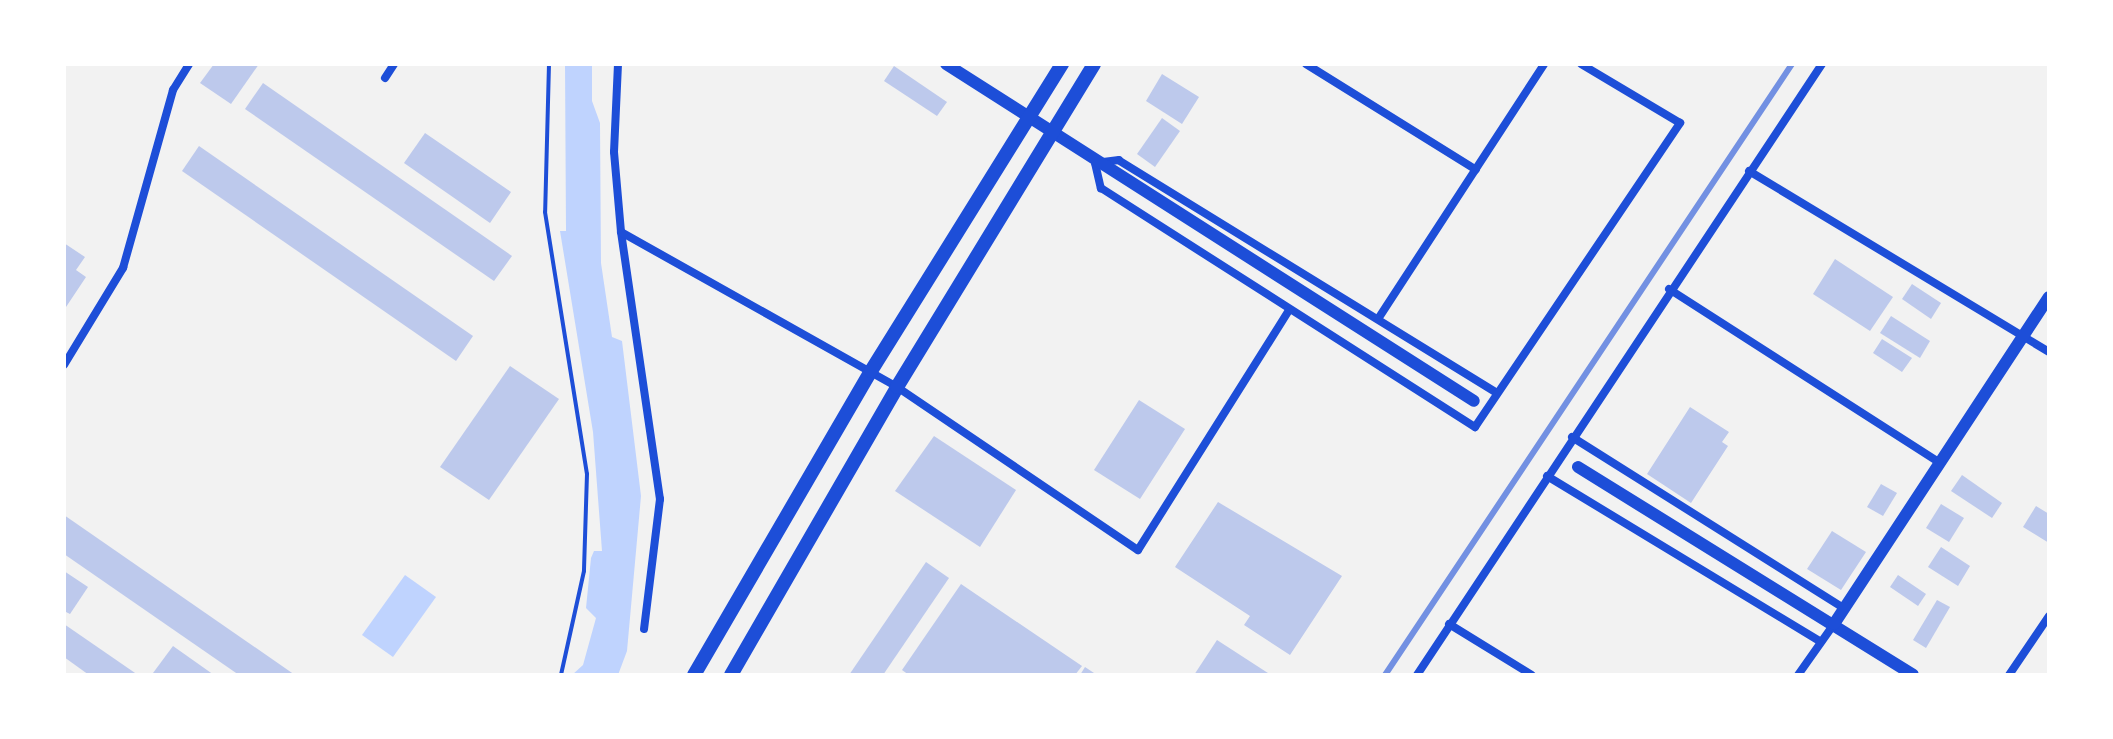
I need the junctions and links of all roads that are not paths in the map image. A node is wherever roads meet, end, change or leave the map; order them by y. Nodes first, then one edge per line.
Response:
1 (189, 64) edge
2 (394, 64) edge
3 (618, 64) edge
4 (946, 64) edge
5 (1062, 64) edge
6 (1094, 64) edge
7 (1306, 64) edge
8 (1544, 64) edge
9 (1581, 64) edge
10 (1822, 64) edge
11 (385, 78) dead end
12 (1029, 118) junction
13 (1051, 133) junction
14 (1095, 163) junction
15 (1476, 170) junction
16 (1749, 171) junction
17 (621, 232) junction
18 (1669, 289) junction
19 (2049, 297) edge
20 (1289, 310) junction
21 (1378, 319) junction
22 (2024, 337) junction
23 (2049, 352) edge
24 (64, 365) edge
25 (871, 371) junction
26 (897, 387) junction
27 (1497, 393) junction
28 (1474, 401) dead end
29 (1572, 437) junction
30 (1940, 463) junction
31 (1578, 467) dead end
32 (1547, 476) junction
33 (1845, 609) junction
34 (2049, 616) edge
35 (1449, 624) junction
36 (1834, 624) junction
37 (644, 629) dead end
38 (1821, 642) junction
39 (694, 675) edge
40 (731, 675) edge
41 (1417, 675) edge
42 (1532, 675) edge
43 (1798, 675) edge
44 (1913, 675) edge
45 (2009, 675) edge

1 - 24 street
2 - 11 street
3 - 17 street
4 - 12 street
5 - 12 main road
6 - 13 main road
7 - 15 street
8 - 15 street
9 - 27 street
10 - 16 street
12 - 13 street
12 - 25 main road
13 - 14 street
13 - 26 main road
14 - 20 street
14 - 21 street
14 - 28 street
15 - 21 street
16 - 18 street
16 - 22 street
17 - 25 street
17 - 37 street
18 - 29 street
18 - 30 street
19 - 22 street
20 - 26 street
20 - 27 street
21 - 27 street
22 - 23 street
22 - 30 street
25 - 26 street
25 - 39 main road
26 - 40 main road
29 - 32 street
29 - 33 street
30 - 33 street
31 - 36 street
32 - 35 street
32 - 38 street
33 - 36 street
34 - 45 street
35 - 41 street
35 - 42 street
36 - 38 street
36 - 44 street
38 - 43 street

